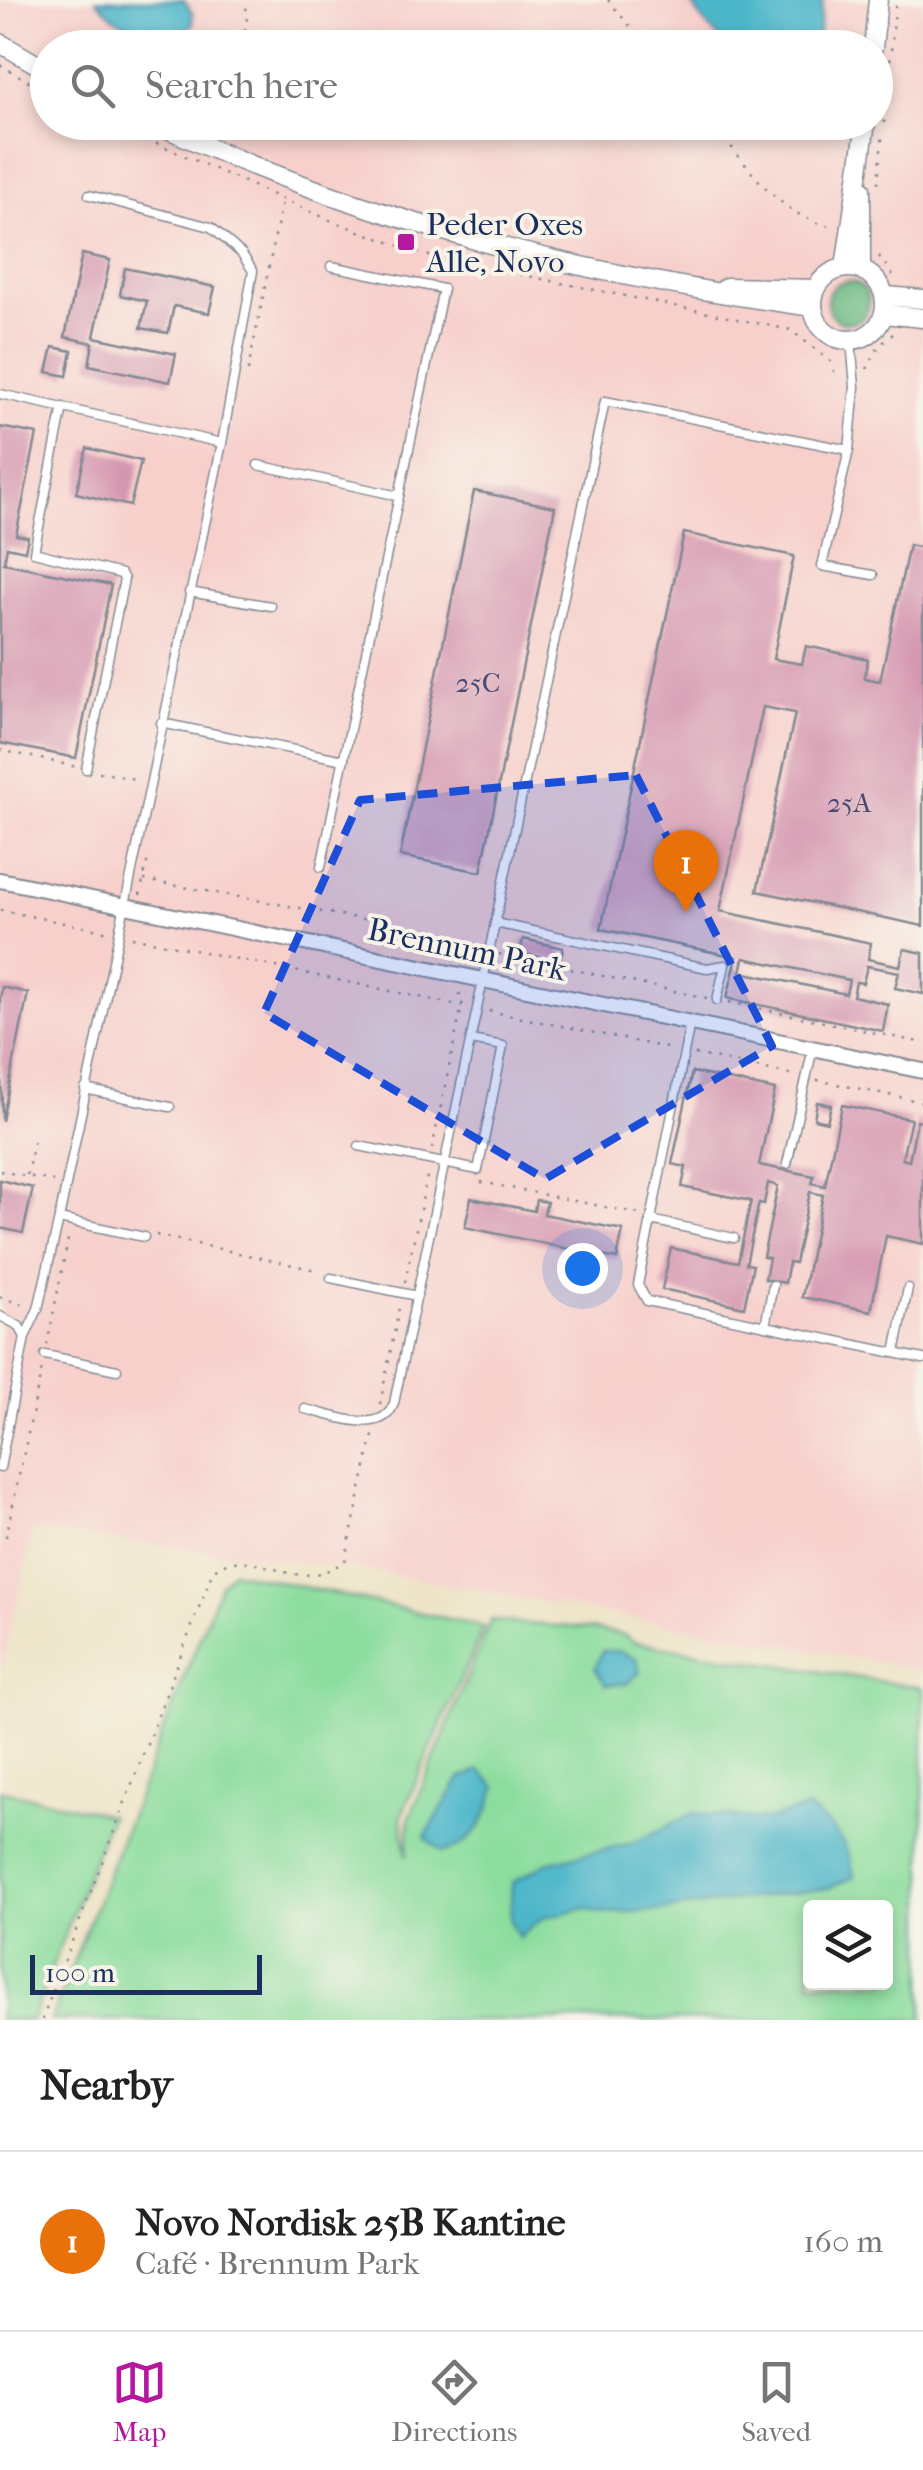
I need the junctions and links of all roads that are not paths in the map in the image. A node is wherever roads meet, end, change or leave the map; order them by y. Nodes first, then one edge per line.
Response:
1 (878, 0) edge
2 (875, 30) edge
3 (0, 43) edge
4 (30, 61) edge
5 (198, 140) edge
6 (867, 140) edge
7 (89, 195) dead end
8 (330, 266) dead end
9 (853, 268) junction
10 (814, 298) junction
11 (885, 305) junction
12 (922, 306) edge
13 (851, 340) junction
14 (0, 394) edge
15 (63, 407) junction
16 (222, 442) junction
17 (850, 450) junction
18 (258, 466) dead end
19 (399, 496) junction
20 (873, 576) dead end
21 (190, 592) junction
22 (271, 606) dead end
23 (161, 723) junction
24 (344, 760) junction
25 (86, 769) dead end
26 (321, 868) dead end
27 (0, 880) edge
28 (122, 905) junction
29 (495, 923) junction
30 (482, 980) junction
31 (718, 1000) road end
32 (690, 1023) junction
33 (471, 1040) junction
34 (813, 1048) junction
35 (923, 1071) edge
36 (85, 1090) junction
37 (170, 1107) dead end
38 (359, 1146) dead end
39 (444, 1164) junction
40 (788, 1164) dead end
41 (651, 1218) junction
42 (59, 1220) junction
43 (145, 1234) road end
44 (734, 1238) dead end
45 (332, 1276) road end
46 (773, 1284) dead end
47 (908, 1288) dead end
48 (417, 1296) junction
49 (0, 1316) edge
50 (765, 1326) junction
51 (25, 1337) junction
52 (894, 1353) junction
53 (45, 1354) dead end
54 (923, 1359) edge
55 (116, 1370) dead end
56 (305, 1409) dead end
57 (0, 1468) edge

1 - 2 street
3 - 4 street
5 - 10 street
6 - 9 street
7 - 16 lane
8 - 19 lane
9 - 10 street
9 - 11 street
10 - 13 street
11 - 12 street
11 - 13 street
13 - 17 lane
14 - 15 lane
15 - 16 lane
15 - 25 lane
16 - 21 lane
17 - 20 lane
17 - 29 lane
18 - 19 lane
19 - 24 lane
21 - 22 lane
21 - 23 lane
23 - 24 lane
23 - 28 lane
24 - 26 lane
27 - 28 street, Brennum Park
28 - 30 street, Brennum Park
28 - 36 lane
29 - 30 lane
29 - 31 lane
30 - 32 street, Brennum Park
30 - 33 lane
32 - 34 street, Brennum Park
32 - 41 lane
33 - 39 lane
33 - 39 lane
34 - 35 street, Brennum Park
34 - 40 lane
36 - 37 lane
36 - 42 lane
38 - 39 lane
39 - 48 lane
41 - 44 lane
41 - 50 lane
42 - 43 lane
42 - 51 lane
45 - 48 lane
46 - 50 lane
47 - 52 lane
48 - 56 lane
49 - 51 lane
50 - 52 lane
51 - 57 lane
52 - 54 lane
53 - 55 lane

